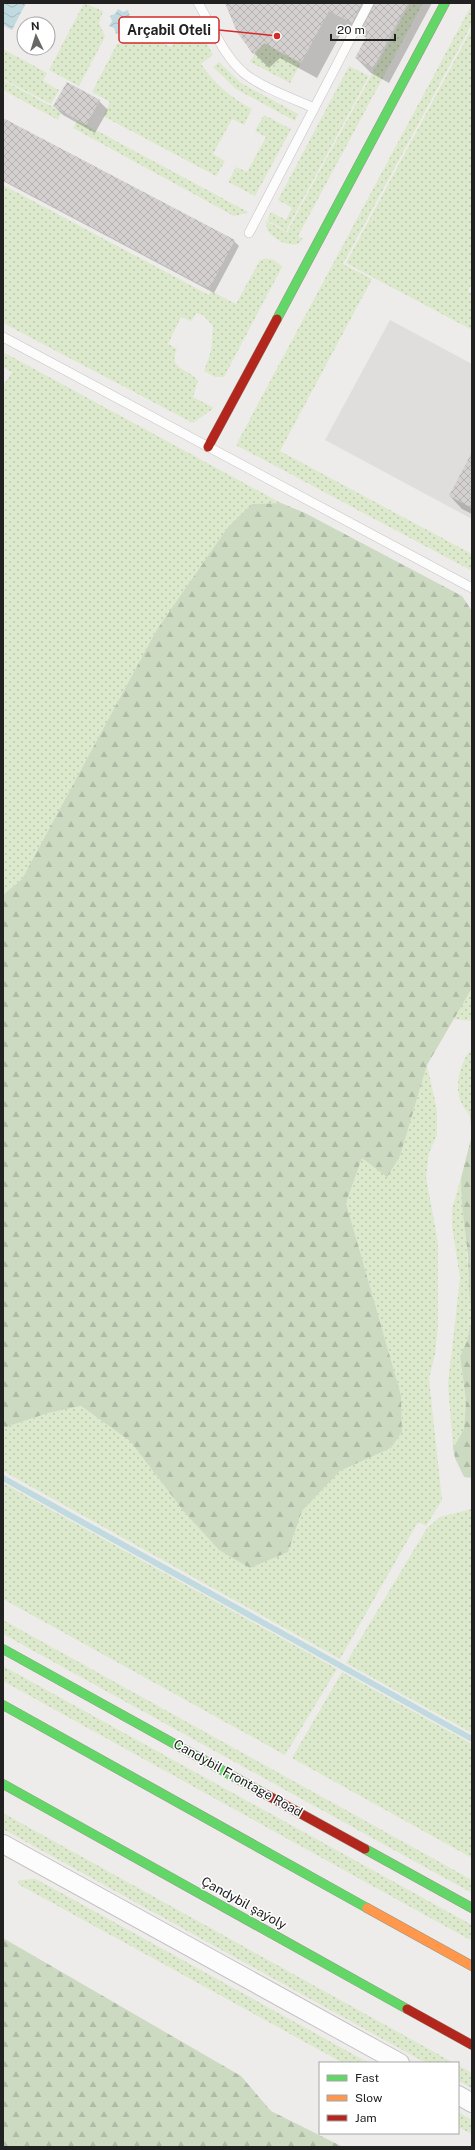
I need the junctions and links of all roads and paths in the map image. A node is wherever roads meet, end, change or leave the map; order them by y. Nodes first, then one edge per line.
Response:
1 (198, 3) edge
2 (369, 3) edge
3 (445, 3) edge
4 (314, 108) junction
5 (249, 233) dead end
6 (3, 337) edge
7 (208, 447) junction
8 (472, 588) edge
9 (3, 1649) edge
10 (3, 1705) edge
11 (3, 1784) edge
12 (3, 1844) edge
13 (472, 1908) edge
14 (472, 1966) edge
15 (472, 2044) edge
16 (398, 2062) edge
17 (459, 2096) edge
18 (472, 2103) edge

1 - 4 lane
2 - 4 lane
3 - 7 main road
4 - 5 lane
6 - 7 lane
7 - 8 lane
9 - 13 main road, Candybil Frontage Road
10 - 14 main road
11 - 15 main road, Çandybil şaýoly
12 - 16 street
17 - 18 street

